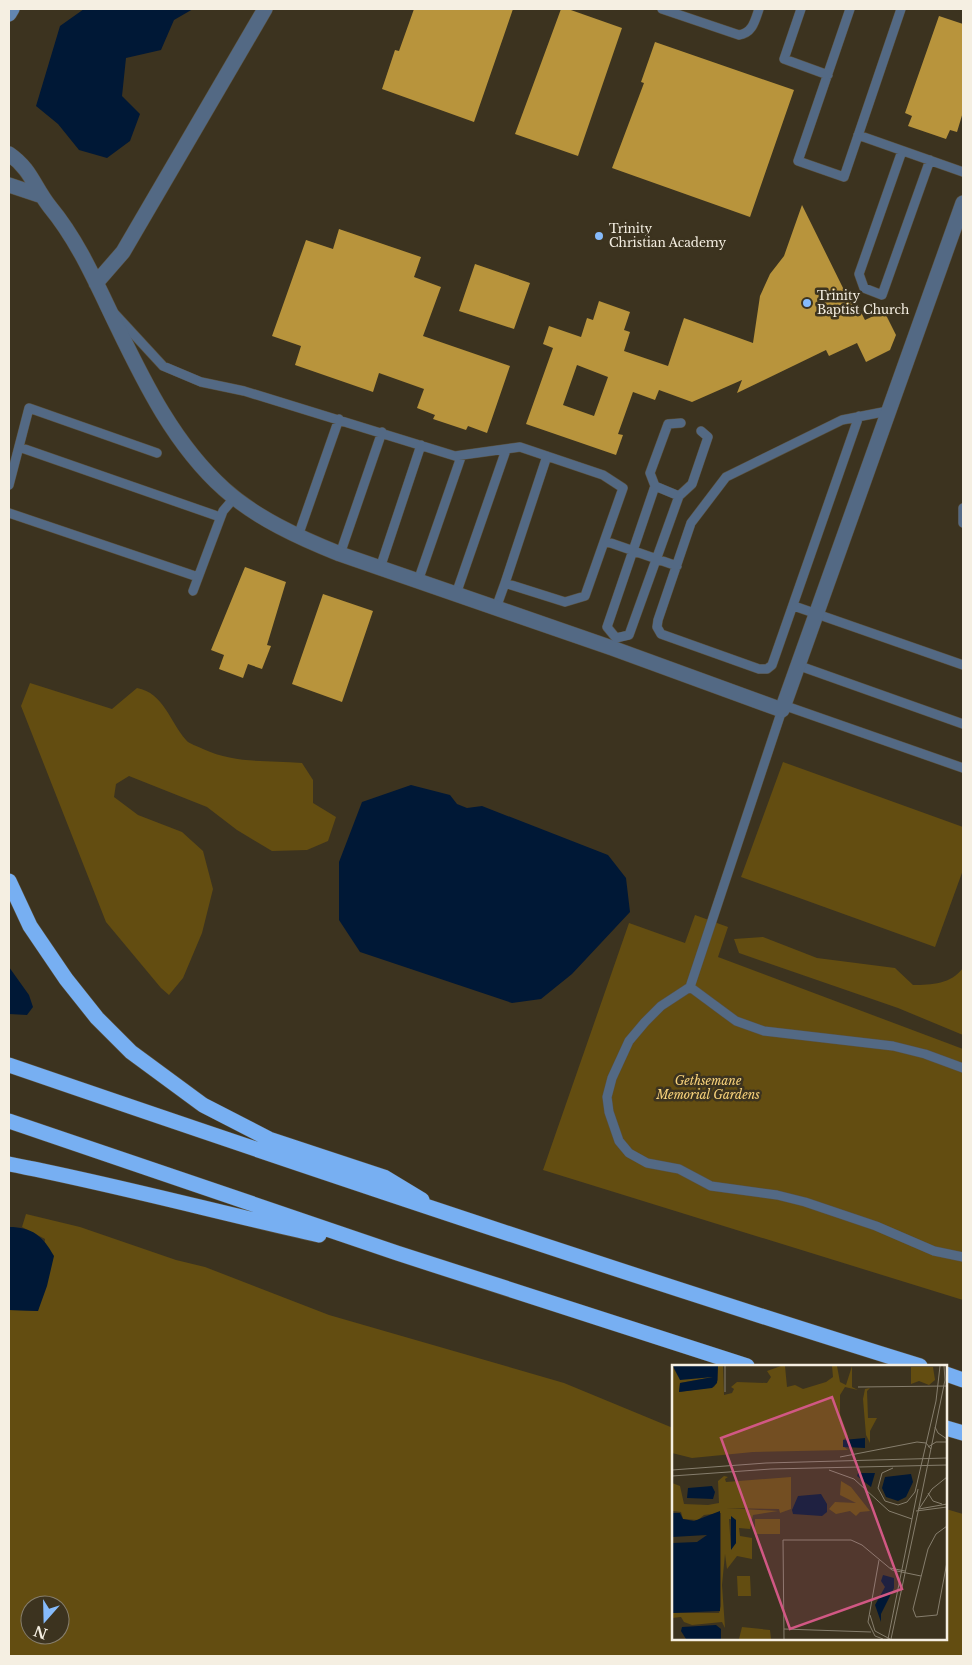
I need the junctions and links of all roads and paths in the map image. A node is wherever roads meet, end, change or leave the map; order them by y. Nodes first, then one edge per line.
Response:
1 (12, 9) edge
2 (265, 9) edge
3 (662, 9) edge
4 (759, 9) edge
5 (802, 9) edge
6 (850, 9) edge
7 (901, 9) edge
8 (9, 14) edge
9 (828, 75) junction
10 (858, 135) junction
11 (902, 151) junction
12 (9, 154) edge
13 (930, 160) junction
14 (963, 172) edge
15 (9, 185) edge
16 (42, 196) junction
17 (963, 202) edge
18 (96, 283) junction
19 (108, 307) junction
20 (888, 411) junction
21 (859, 416) junction
22 (339, 419) junction
23 (680, 423) dead end
24 (382, 432) junction
25 (701, 432) dead end
26 (421, 445) junction
27 (19, 447) junction
28 (506, 450) junction
29 (158, 453) dead end
30 (546, 456) junction
31 (461, 457) junction
32 (9, 485) edge
33 (655, 486) junction
34 (679, 496) junction
35 (235, 497) junction
36 (963, 508) edge
37 (9, 513) edge
38 (220, 517) junction
39 (963, 523) edge
40 (298, 536) junction
41 (605, 541) junction
42 (632, 550) junction
43 (340, 554) junction
44 (656, 558) junction
45 (677, 566) junction
46 (380, 568) junction
47 (198, 577) junction
48 (418, 581) junction
49 (505, 583) junction
50 (193, 591) dead end
51 (456, 594) junction
52 (794, 606) junction
53 (496, 608) junction
54 (816, 614) junction
55 (614, 643) junction
56 (797, 665) junction
57 (963, 665) edge
58 (782, 708) junction
59 (963, 724) edge
60 (963, 768) edge
61 (9, 881) edge
62 (690, 987) junction
63 (9, 1065) edge
64 (963, 1068) edge
65 (9, 1121) edge
66 (9, 1164) edge
67 (446, 1215) junction
68 (397, 1253) junction
69 (963, 1257) edge
70 (744, 1365) edge
71 (917, 1365) edge
72 (947, 1374) edge
73 (963, 1380) edge
74 (947, 1428) edge
75 (963, 1434) edge

1 - 8 street
2 - 18 street
3 - 4 lane
5 - 9 lane
6 - 9 lane
7 - 10 lane
9 - 10 lane
10 - 11 lane
11 - 13 lane
11 - 13 lane
12 - 16 street
13 - 14 lane
15 - 16 street
16 - 18 street
17 - 20 street
18 - 19 street
19 - 22 lane
19 - 35 street
20 - 21 lane
20 - 54 street
21 - 45 lane
21 - 52 lane
22 - 24 lane
22 - 40 lane
23 - 33 lane
24 - 26 lane
24 - 43 lane
25 - 34 lane
26 - 31 lane
26 - 46 lane
27 - 29 lane
27 - 32 lane
27 - 38 lane
28 - 30 lane
28 - 31 lane
28 - 51 lane
30 - 41 lane
30 - 49 lane
31 - 48 lane
33 - 34 lane
33 - 42 lane
34 - 44 lane
35 - 38 lane
35 - 40 street
36 - 39 lane
37 - 47 lane
38 - 47 lane
40 - 43 street
41 - 42 lane
41 - 49 lane
42 - 44 lane
42 - 55 lane
43 - 46 street
44 - 45 lane
44 - 55 lane
45 - 52 lane
46 - 48 street
47 - 50 lane
48 - 51 street
49 - 53 lane
51 - 53 street
52 - 54 lane
53 - 55 street
54 - 56 street
54 - 57 lane
55 - 58 street
56 - 58 street
56 - 59 lane
58 - 60 lane
58 - 62 lane
61 - 67 highway
62 - 64 lane
62 - 69 lane
63 - 67 highway
65 - 68 highway
66 - 68 highway
67 - 71 highway
68 - 70 highway
72 - 73 highway
74 - 75 highway

